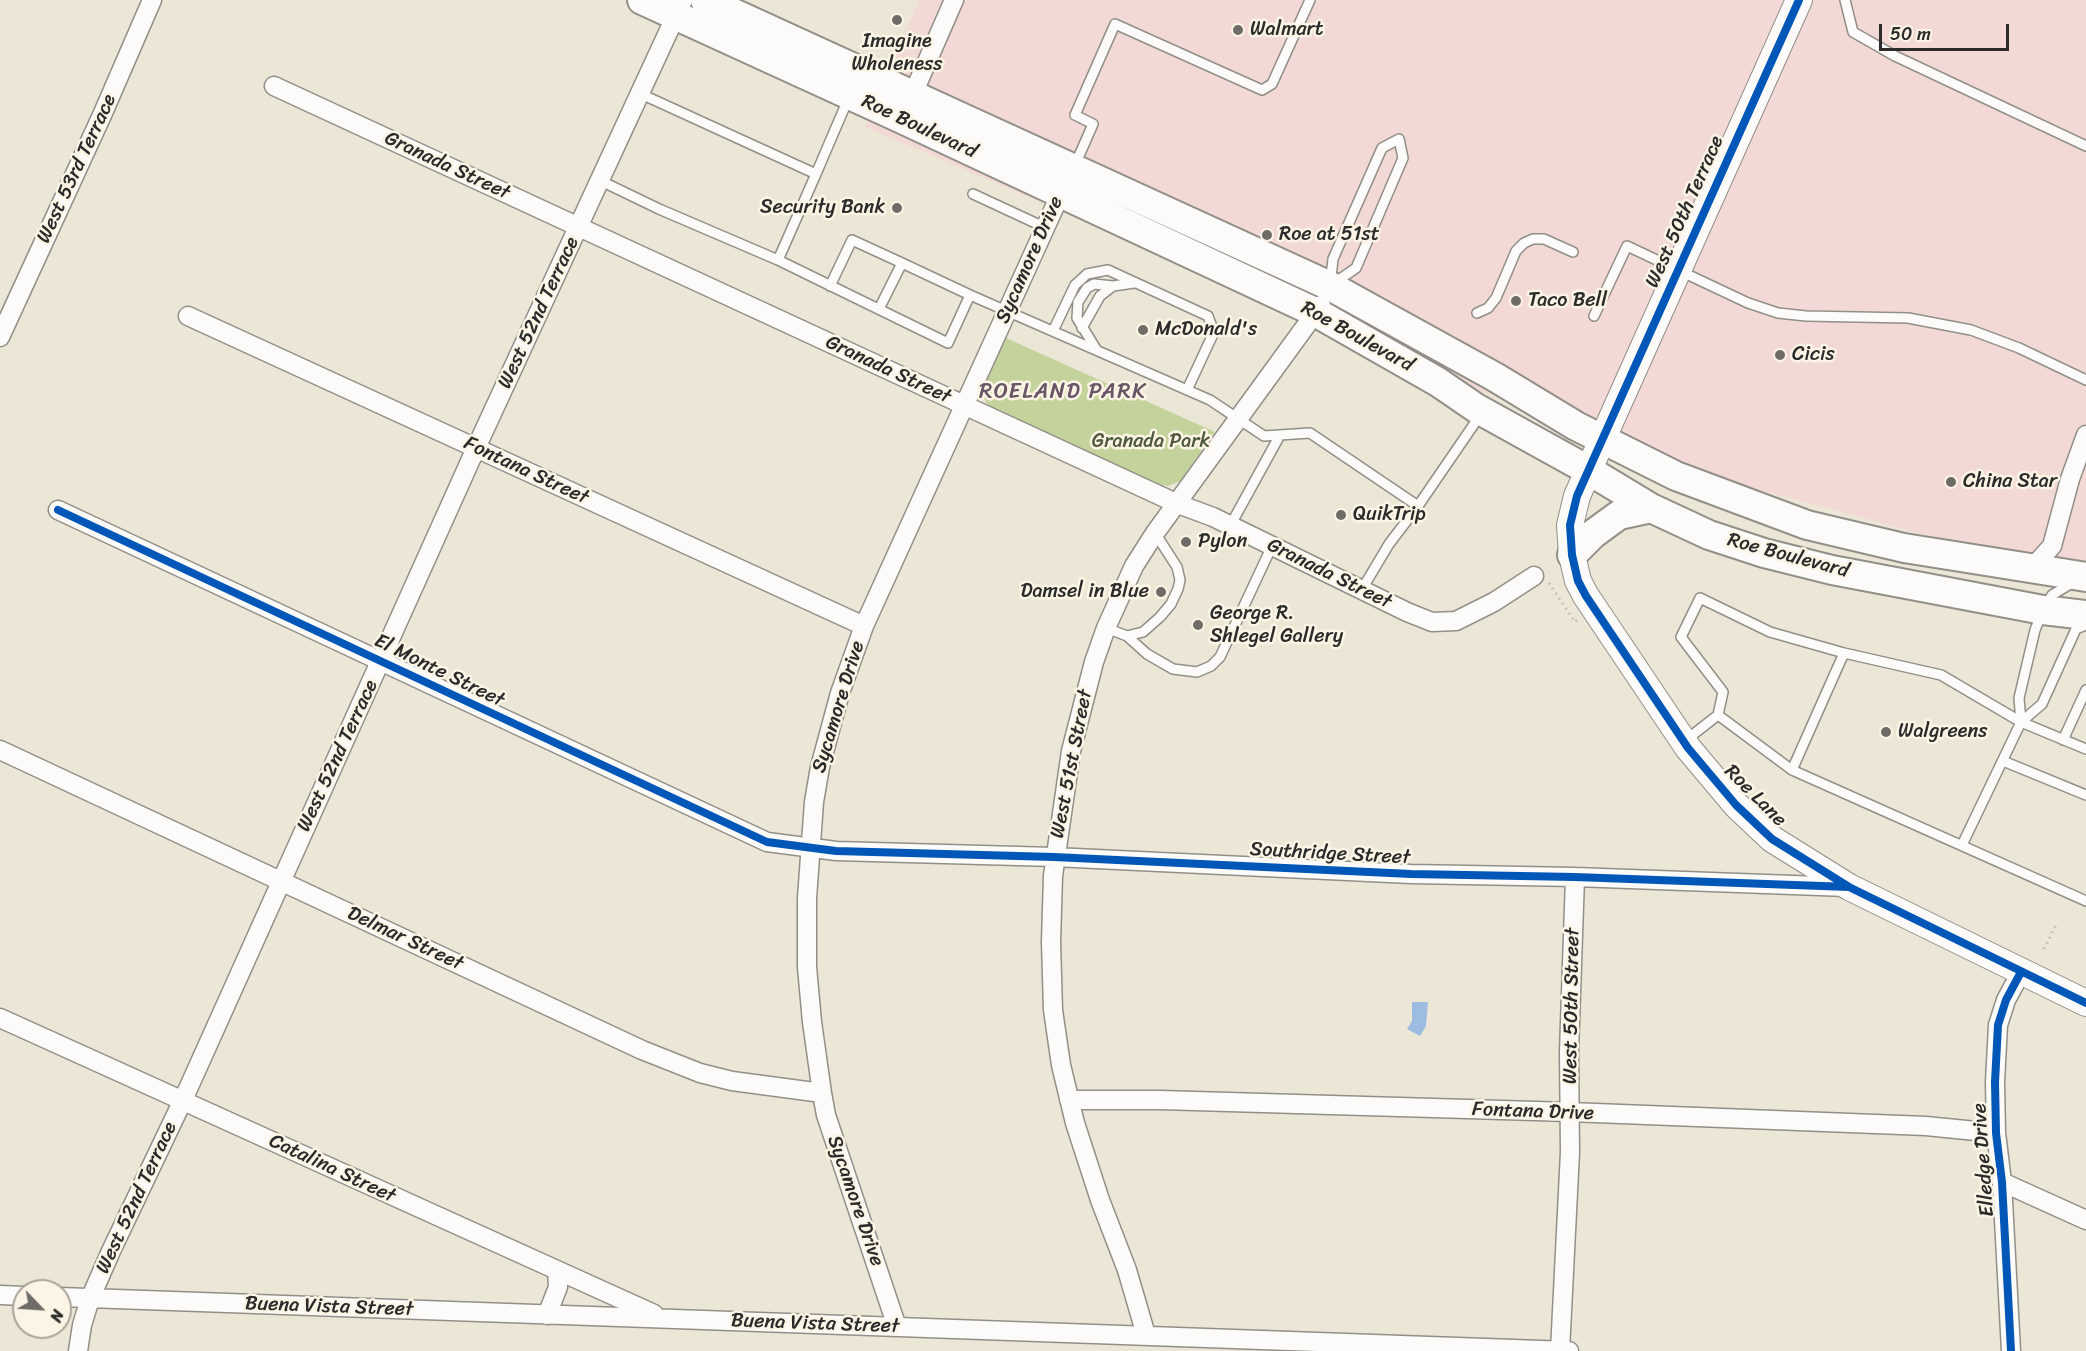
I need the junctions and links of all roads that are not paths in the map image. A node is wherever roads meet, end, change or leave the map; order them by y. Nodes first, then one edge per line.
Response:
1 (152, 0) edge
2 (642, 0) edge
3 (705, 0) edge
4 (954, 0) edge
5 (1310, 0) edge
6 (1799, 0) edge
7 (1845, 0) edge
8 (680, 8) edge
9 (274, 86) dead end
10 (641, 94) junction
11 (850, 95) junction
12 (907, 107) junction
13 (2086, 146) edge
14 (816, 174) junction
15 (1067, 180) junction
16 (601, 181) junction
17 (973, 194) dead end
18 (579, 226) junction
19 (1044, 227) junction
20 (1573, 252) dead end
21 (778, 260) junction
22 (902, 263) junction
23 (1677, 270) junction
24 (1134, 283) junction
25 (830, 286) junction
26 (1113, 286) junction
27 (1330, 286) junction
28 (970, 295) junction
29 (879, 309) junction
30 (1007, 310) junction
31 (1317, 313) junction
32 (1477, 313) dead end
33 (1594, 315) dead end
34 (188, 316) dead end
35 (1082, 328) junction
36 (1053, 331) junction
37 (0, 337) edge
38 (1097, 350) junction
39 (2086, 380) edge
40 (1187, 390) junction
41 (965, 406) junction
42 (1483, 411) junction
43 (1239, 419) junction
44 (1280, 435) junction
45 (2086, 435) edge
46 (1603, 439) junction
47 (476, 448) junction
48 (1588, 470) junction
49 (1178, 504) junction
50 (1418, 506) junction
51 (1651, 508) junction
52 (58, 510) dead end
53 (1230, 526) junction
54 (1155, 533) junction
55 (1272, 546) junction
56 (1572, 555) junction
57 (2032, 568) junction
58 (1534, 576) road end
59 (2085, 577) edge
60 (1361, 591) junction
61 (2043, 610) junction
62 (2086, 615) edge
63 (2086, 625) edge
64 (864, 626) junction
65 (1106, 628) junction
66 (1127, 636) junction
67 (1844, 653) junction
68 (381, 661) junction
69 (2086, 690) edge
70 (2082, 710) edge
71 (1718, 715) junction
72 (2021, 722) junction
73 (2063, 740) junction
74 (1684, 742) junction
75 (2086, 749) edge
76 (0, 750) edge
77 (2003, 761) junction
78 (1792, 770) junction
79 (2086, 795) edge
80 (1962, 845) junction
81 (810, 848) junction
82 (1054, 857) junction
83 (1575, 877) junction
84 (280, 881) junction
85 (1849, 887) junction
86 (2086, 901) edge
87 (2021, 972) junction
88 (2086, 1003) edge
89 (0, 1018) edge
90 (822, 1092) junction
91 (183, 1100) junction
92 (1069, 1100) junction
93 (1570, 1112) junction
94 (1996, 1133) junction
95 (2002, 1182) junction
96 (2086, 1220) edge
97 (557, 1270) junction
98 (72, 1298) edge
99 (90, 1299) junction
100 (547, 1315) junction
101 (664, 1318) junction
102 (897, 1327) junction
103 (1146, 1335) junction
104 (1404, 1348) edge
105 (78, 1351) edge
106 (1560, 1351) edge
107 (1569, 1351) edge
108 (2011, 1351) edge

1 - 37 street, West 53rd Terrace
2 - 8 main road, Roe Boulevard
3 - 12 main road, Roe Boulevard
4 - 12 street
5 - 15 lane, Sycamore Drive
6 - 23 street, West 50th Terrace
7 - 13 lane
8 - 10 street, West 52nd Terrace
8 - 11 main road, Roe Boulevard
9 - 18 street, Granada Street
10 - 14 lane
10 - 16 street, West 52nd Terrace
11 - 12 main road, Roe Boulevard
11 - 14 lane
12 - 15 main road, Roe Boulevard
14 - 21 lane
15 - 19 street, Sycamore Drive
15 - 27 main road, Roe Boulevard
15 - 31 main road, Roe Boulevard
16 - 18 street, West 52nd Terrace
16 - 21 lane
17 - 19 lane
18 - 41 street, Granada Street
18 - 47 street, West 52nd Terrace
19 - 30 street, Sycamore Drive
20 - 32 lane
21 - 25 lane
22 - 25 lane
22 - 28 lane
22 - 29 lane
23 - 33 lane
23 - 39 lane
23 - 46 street, West 50th Terrace
24 - 26 lane
24 - 36 lane
24 - 40 lane
25 - 29 lane
26 - 35 lane
26 - 35 lane
27 - 27 lane
27 - 31 street, West 51st Street
27 - 46 main road, Roe Boulevard
28 - 29 lane
28 - 30 lane
30 - 36 lane
30 - 41 street, Sycamore Drive
31 - 42 main road, Roe Boulevard
31 - 43 street, West 51st Street
34 - 47 street, Fontana Street
35 - 38 lane
36 - 38 lane
38 - 40 lane
40 - 43 lane
41 - 49 street, Granada Street
41 - 64 street, Sycamore Drive
42 - 48 main road, Roe Boulevard
42 - 50 lane
43 - 44 lane
43 - 49 street, West 51st Street
44 - 50 lane
44 - 53 lane
45 - 57 street
46 - 48 street, West 50th Terrace
46 - 57 main road, Roe Boulevard
47 - 64 street, Fontana Street
47 - 68 street, West 52nd Terrace
48 - 51 main road, Roe Boulevard
48 - 56 street, Roe Lane
49 - 53 street, Granada Street
49 - 54 street, West 51st Street
50 - 60 lane
51 - 56 main road
51 - 61 main road, Roe Boulevard
52 - 68 street, El Monte Street
53 - 55 street, Granada Street
54 - 65 street, West 51st Street
54 - 66 lane
55 - 60 street, Granada Street
55 - 66 lane
56 - 74 street, Roe Lane
57 - 59 main road, Roe Boulevard
58 - 60 street, Granada Street
59 - 61 lane
61 - 62 main road, Roe Boulevard
61 - 72 lane
63 - 72 lane
64 - 81 street, Sycamore Drive
65 - 66 lane
65 - 82 street, West 51st Street
67 - 71 lane
67 - 72 lane
67 - 78 lane
68 - 81 street, El Monte Street
68 - 84 street, West 52nd Terrace
69 - 70 lane
70 - 73 lane
71 - 74 lane
71 - 78 lane
72 - 73 lane
72 - 77 lane
73 - 75 lane
74 - 85 street, Roe Lane
76 - 84 street, Delmar Street
77 - 79 lane
77 - 80 lane
78 - 80 lane
80 - 86 lane
81 - 82 street, Southridge Street
81 - 90 street, Sycamore Drive
82 - 83 street, Southridge Street
82 - 92 street, West 51st Street
83 - 85 street, Southridge Street
83 - 93 street, West 50th Street
84 - 90 street, Delmar Street
84 - 91 street, West 52nd Terrace
85 - 87 street, Roe Lane
87 - 88 street, Roe Lane
87 - 94 street, Elledge Drive
89 - 91 street, Catalina Street
90 - 102 street, Sycamore Drive
91 - 97 street, Catalina Street
91 - 99 street, West 52nd Terrace
92 - 93 street, Fontana Drive
92 - 103 street, West 51st Street
93 - 94 street, Fontana Drive
93 - 106 street, West 50th Street
94 - 95 street, Elledge Drive
95 - 96 street
95 - 108 street, Elledge Drive
97 - 100 street
97 - 101 street, Catalina Street
98 - 99 street, Buena Vista Street
99 - 100 street, Buena Vista Street
99 - 105 street, West 52nd Terrace
100 - 101 street, Buena Vista Street
101 - 102 street, Buena Vista Street
102 - 103 street, Buena Vista Street
103 - 104 street, Buena Vista Street
104 - 106 street, Buena Vista Street
106 - 107 street, Buena Vista Street

